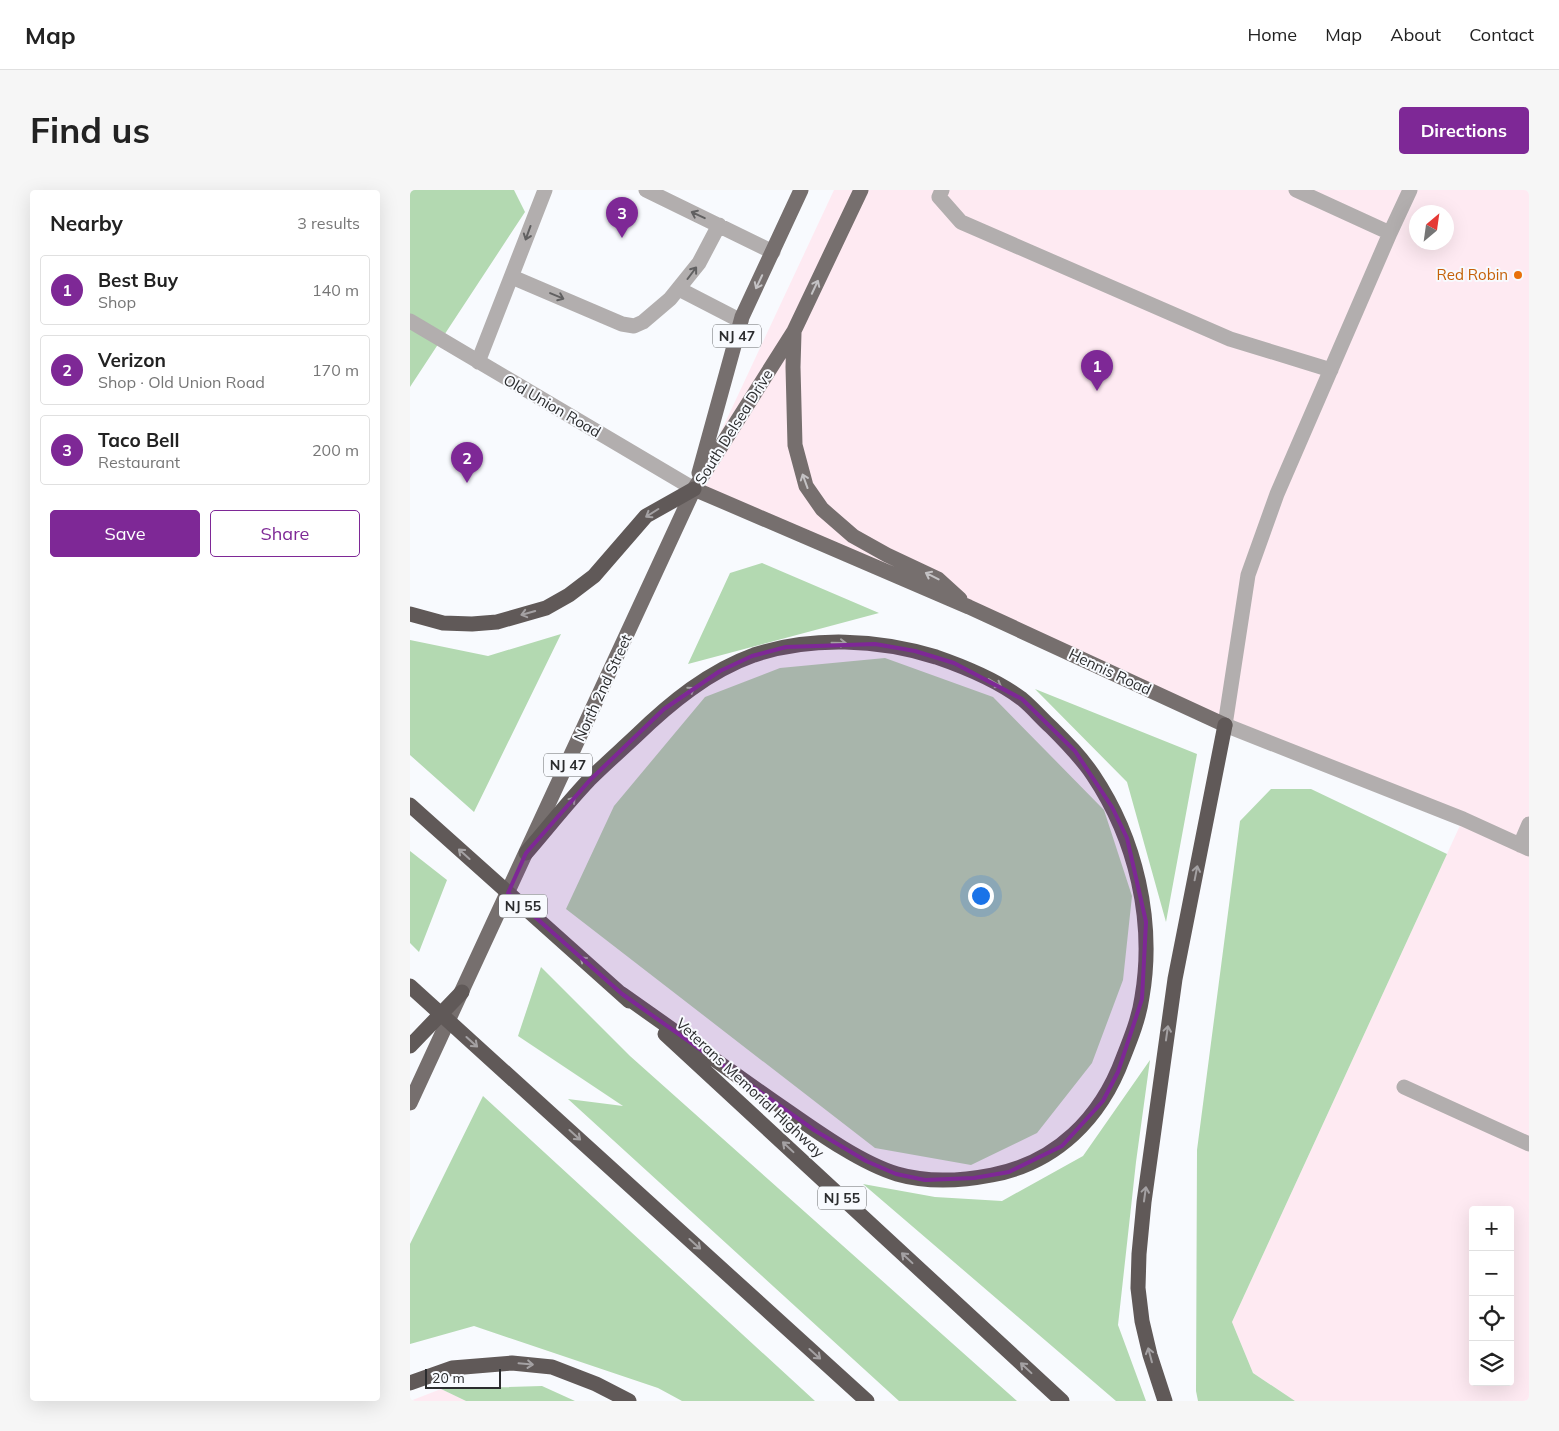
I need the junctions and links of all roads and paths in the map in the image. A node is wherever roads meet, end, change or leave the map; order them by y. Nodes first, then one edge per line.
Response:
1 (545, 190) edge
2 (646, 190) edge
3 (802, 190) edge
4 (861, 190) edge
5 (942, 190) edge
6 (1296, 190) edge
7 (1410, 190) edge
8 (719, 225) junction
9 (1390, 233) junction
10 (773, 252) junction
11 (512, 277) junction
12 (679, 288) junction
13 (410, 321) edge
14 (741, 322) junction
15 (794, 331) junction
16 (478, 362) junction
17 (1331, 370) junction
18 (694, 489) junction
19 (969, 607) junction
20 (410, 614) edge
21 (1225, 724) junction
22 (410, 805) edge
23 (1529, 824) edge
24 (1524, 847) edge
25 (526, 853) junction
26 (410, 986) edge
27 (462, 992) junction
28 (622, 994) junction
29 (410, 1046) edge
30 (1404, 1087) dead end
31 (410, 1103) edge
32 (1529, 1144) edge
33 (410, 1383) edge
34 (630, 1401) edge
35 (867, 1401) edge
36 (1062, 1401) edge
37 (1165, 1401) edge

1 -> 11 street
8 -> 2 street
3 - 10 main road, South Delsea Drive / NJ 47
15 -> 4 main road, South Delsea Drive / NJ 47
5 - 17 street
6 - 9 street
7 - 9 street
8 - 10 street
12 -> 8 street
9 - 17 street
10 -> 14 main road, South Delsea Drive / NJ 47
11 -> 12 street
11 - 16 street
12 - 14 street
13 - 16 street, Old Union Road
14 - 18 main road, South Delsea Drive / NJ 47
15 - 18 main road, South Delsea Drive / NJ 47
19 -> 15 main road
16 - 18 street, Old Union Road
17 - 21 street
18 - 19 main road, Hennis Road
18 -> 20 highway
18 - 25 main road, North 2nd Street / NJ 47
19 - 21 main road, Hennis Road
21 - 24 street, Hennis Road
37 -> 21 highway
28 -> 22 highway, Veterans Memorial Highway / NJ 55
23 - 24 street
25 - 27 main road, North 2nd Street / NJ 47
25 -> 28 highway
26 -> 35 highway
27 - 29 highway
27 - 31 main road, North 2nd Street / NJ 47
36 -> 28 highway, Veterans Memorial Highway / NJ 55
30 - 32 street
33 -> 34 highway

